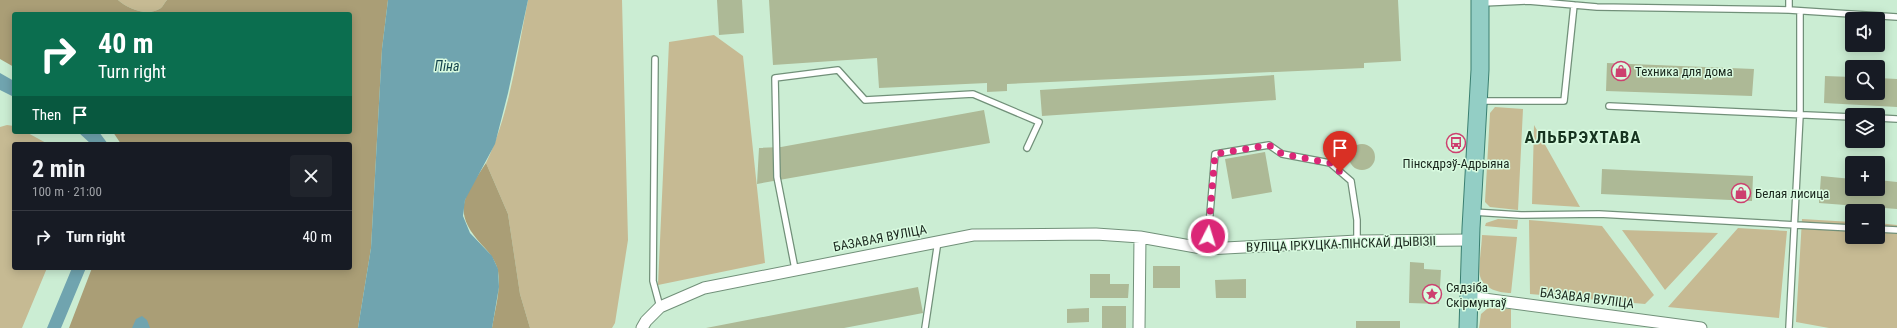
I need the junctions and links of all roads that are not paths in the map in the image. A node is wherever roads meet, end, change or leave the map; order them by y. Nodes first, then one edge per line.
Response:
1 (1789, 0) edge
2 (1480, 1) edge
3 (1574, 5) junction
4 (1789, 10) junction
5 (1800, 12) junction
6 (1897, 17) edge
7 (655, 59) dead end
8 (1478, 101) junction
9 (1609, 106) dead end
10 (1800, 115) junction
11 (1845, 117) edge
12 (1885, 118) edge
13 (1897, 119) edge
14 (1027, 148) dead end
15 (1473, 212) junction
16 (1795, 224) junction
17 (1845, 228) edge
18 (1885, 229) edge
19 (1897, 230) edge
20 (1140, 237) junction
21 (1471, 240) junction
22 (938, 241) junction
23 (1357, 241) junction
24 (1207, 249) junction
25 (795, 269) junction
26 (1469, 297) junction
27 (660, 307) junction
28 (642, 328) edge
29 (925, 328) edge
30 (1139, 328) edge
31 (1468, 328) edge
32 (1701, 328) edge
33 (1789, 328) edge

1 - 4 lane
2 - 3 lane
2 - 8 main road
3 - 4 lane
3 - 8 lane
4 - 5 lane
5 - 6 lane
5 - 10 lane
7 - 27 lane
8 - 15 main road
9 - 10 lane
10 - 11 lane
10 - 16 lane
12 - 13 lane
14 - 25 lane
15 - 16 lane
15 - 21 main road
16 - 17 lane
16 - 33 lane
18 - 19 lane
20 - 22 street, БАЗАВАЯ ВУЛІЦА
20 - 24 street, ВУЛІЦА ІРКУЦКА-ПІНСКАЙ ДЫВІЗІІ
20 - 30 street
21 - 23 street, ВУЛІЦА ІРКУЦКА-ПІНСКАЙ ДЫВІЗІІ
21 - 26 main road
22 - 25 street, БАЗАВАЯ ВУЛІЦА
22 - 29 lane
23 - 24 street, ВУЛІЦА ІРКУЦКА-ПІНСКАЙ ДЫВІЗІІ
23 - 24 lane
25 - 27 street, БАЗАВАЯ ВУЛІЦА
26 - 31 main road
26 - 32 street, БАЗАВАЯ ВУЛІЦА
27 - 28 street, БАЗАВАЯ ВУЛІЦА

